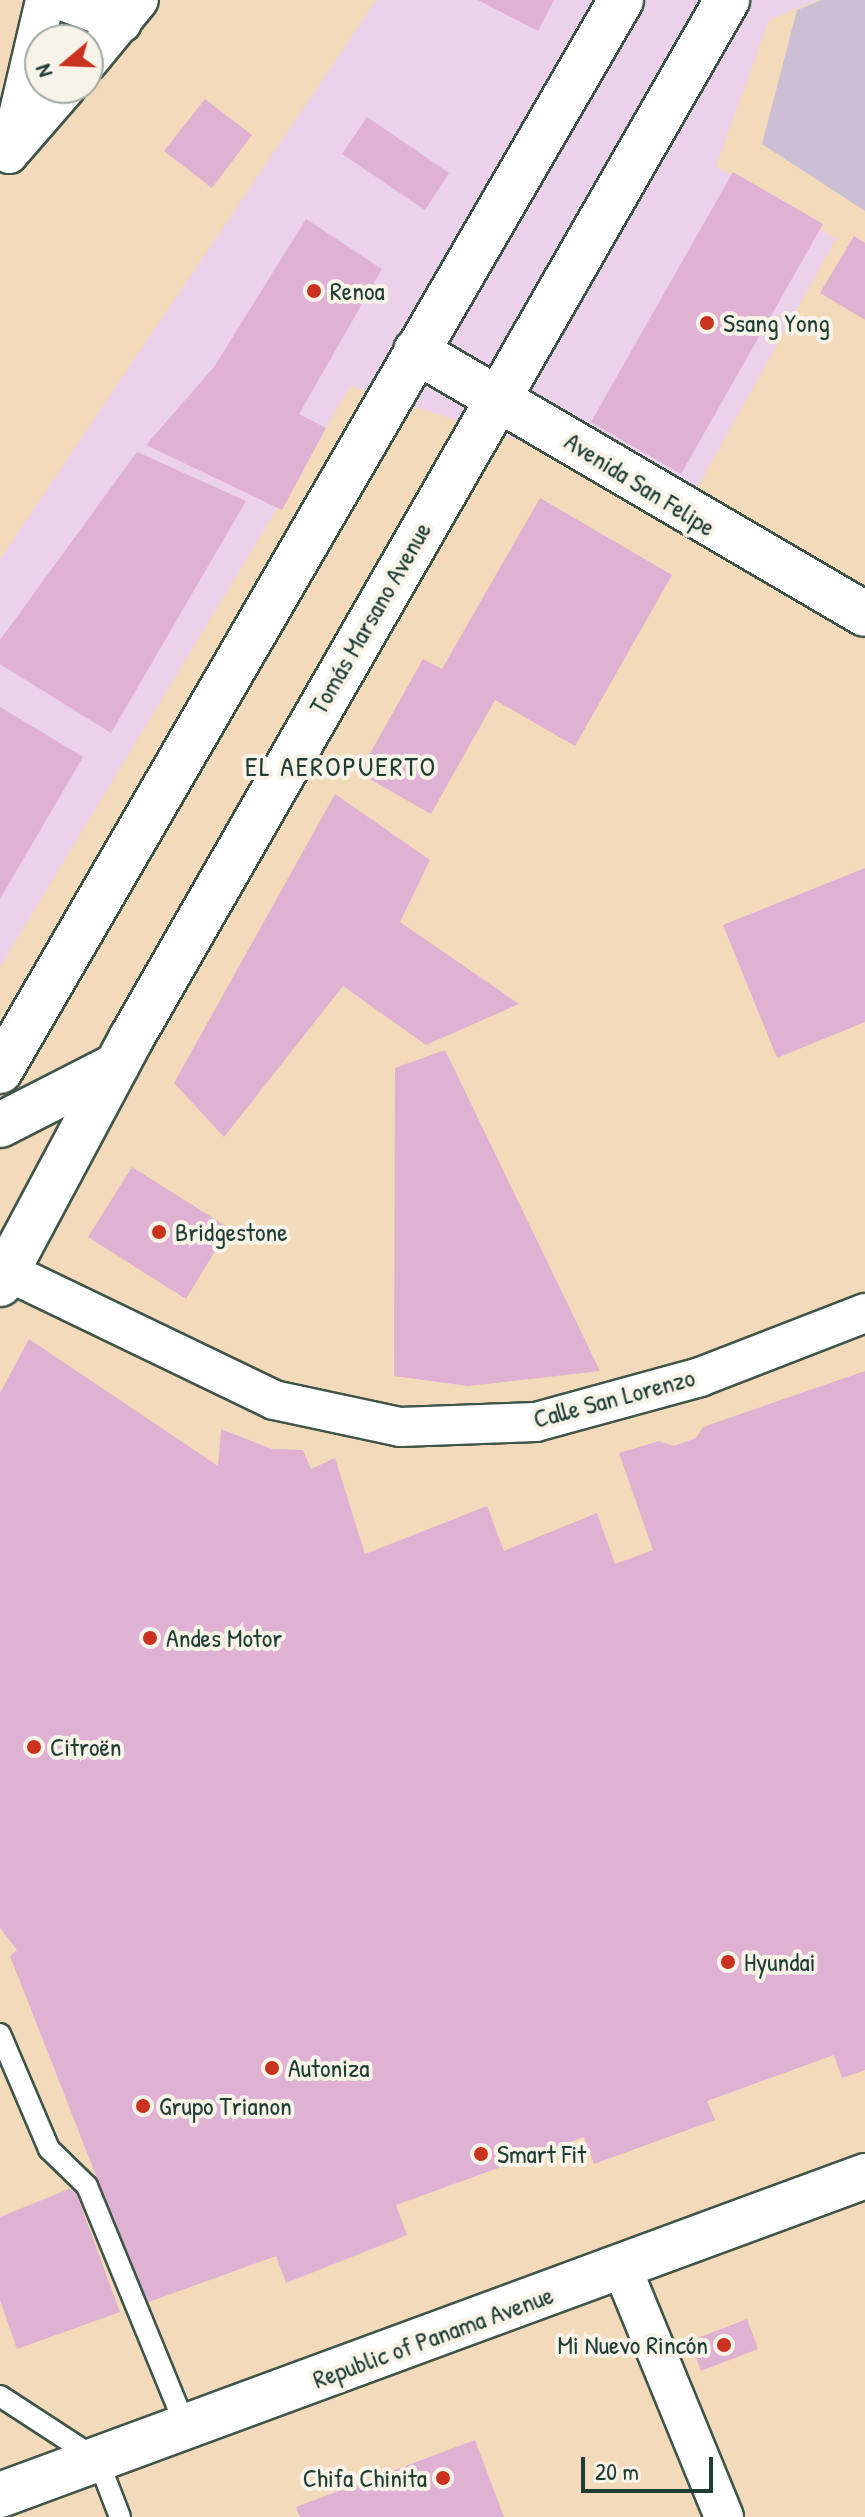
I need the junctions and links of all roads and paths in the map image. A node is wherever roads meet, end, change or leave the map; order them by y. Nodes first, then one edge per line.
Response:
1 (45, 0) edge
2 (59, 0) edge
3 (621, 0) edge
4 (727, 0) edge
5 (130, 12) edge
6 (104, 43) edge
7 (52, 104) edge
8 (4, 160) edge
9 (416, 351) junction
10 (496, 396) junction
11 (865, 614) edge
12 (7, 1045) edge
13 (117, 1065) junction
14 (0, 1125) edge
15 (2, 1275) edge
16 (865, 1313) edge
17 (0, 2034) edge
18 (865, 2176) edge
19 (622, 2268) junction
20 (0, 2396) edge
21 (186, 2427) junction
22 (98, 2460) junction
23 (0, 2495) edge
24 (120, 2517) edge
25 (724, 2517) edge

1 - 8 street
2 - 5 street
3 - 9 main road
4 - 10 main road, Tomás Marsano Avenue
5 - 6 street
7 - 8 street
9 - 10 main road, Avenida San Felipe
9 - 12 main road
10 - 11 main road, Avenida San Felipe
10 - 13 main road, Tomás Marsano Avenue
13 - 14 main road
13 - 15 main road, Tomás Marsano Avenue
15 - 16 street, Calle San Lorenzo
17 - 21 lane
18 - 19 main road, Republic of Panama Avenue
19 - 21 main road, Republic of Panama Avenue
19 - 25 street
20 - 22 lane
21 - 22 main road, Republic of Panama Avenue
22 - 23 main road, Republic of Panama Avenue
22 - 24 lane

